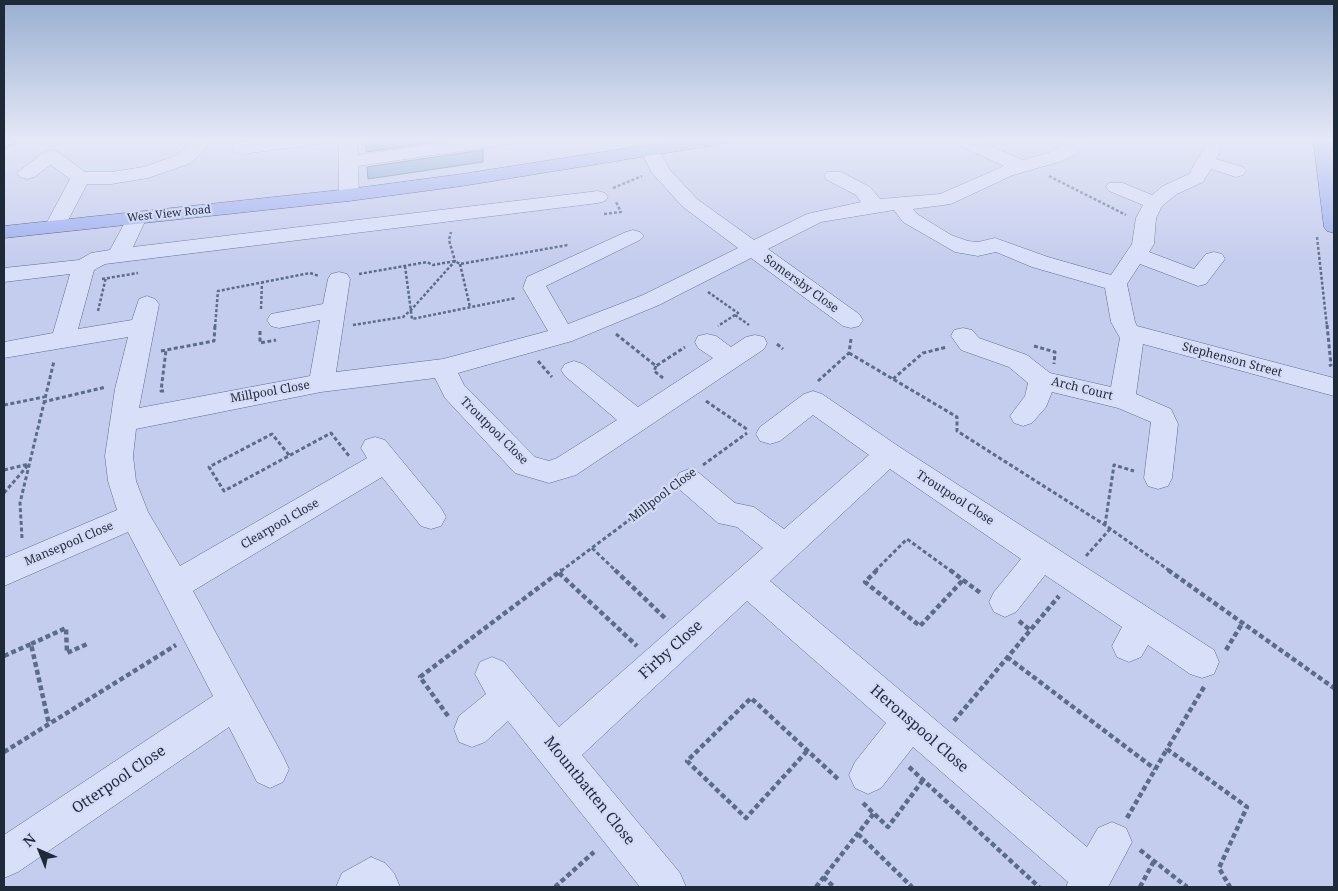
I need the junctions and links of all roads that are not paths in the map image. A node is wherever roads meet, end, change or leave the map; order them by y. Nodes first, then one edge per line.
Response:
1 (79, 181) edge
2 (349, 181) edge
3 (458, 181) edge
4 (669, 181) edge
5 (850, 181) edge
6 (986, 181) joint
7 (1190, 181) edge
8 (1326, 181) edge
9 (1116, 187) dead end
10 (1004, 189) dead end
11 (349, 196) junction
12 (598, 197) road end
13 (1154, 203) junction
14 (899, 204) junction
15 (875, 206) junction
16 (137, 217) junction
17 (55, 226) junction
18 (1325, 228) edge
19 (4, 232) edge
20 (633, 236) dead end
21 (752, 248) junction
22 (118, 255) junction
23 (1137, 255) junction
24 (1214, 260) dead end
25 (84, 266) junction
26 (4, 275) edge
27 (339, 279) dead end
28 (1116, 284) junction
29 (279, 320) dead end
30 (332, 320) junction
31 (851, 327) road end
32 (1130, 332) junction
33 (563, 335) junction
34 (963, 336) dead end
35 (703, 339) road end
36 (63, 340) junction
37 (755, 343) dead end
38 (4, 350) edge
39 (731, 359) junction
40 (443, 368) junction
41 (574, 370) road end
42 (1330, 378) edge
43 (1042, 380) junction
44 (321, 383) junction
45 (1122, 399) junction
46 (1023, 416) dead end
47 (124, 421) junction
48 (637, 421) junction
49 (760, 432) road end
50 (888, 454) junction
51 (1158, 478) road end
52 (687, 479) road end
53 (134, 516) junction
54 (431, 517) dead end
55 (784, 547) junction
56 (1043, 555) junction
57 (13, 568) edge
58 (747, 581) junction
59 (174, 586) junction
60 (1002, 606) road end
61 (1212, 664) road end
62 (235, 702) junction
63 (472, 729) road end
64 (923, 732) junction
65 (558, 752) junction
66 (270, 769) dead end
67 (864, 777) road end
68 (1115, 837) road end
69 (4, 858) edge
70 (1089, 882) edge
71 (356, 887) edge
72 (380, 887) edge
73 (666, 887) edge

1 - 17 street
2 - 11 street
3 - 11 main road, West View Road
4 - 21 street, Somersby Close
5 - 15 street
6 - 10 street
6 - 14 street, Millpool Close
7 - 13 street
8 - 18 main road
9 - 13 street
11 - 16 main road, West View Road
12 - 22 street
13 - 23 street
14 - 15 street, Millpool Close
14 - 28 street
15 - 21 street, Millpool Close
16 - 17 main road, West View Road
16 - 22 street
17 - 19 main road, West View Road
20 - 33 street
21 - 31 street, Somersby Close
21 - 33 street, Millpool Close
22 - 25 street
23 - 24 street
23 - 28 street
25 - 26 street
25 - 36 street
27 - 30 street
28 - 32 street
29 - 30 street
30 - 44 street
32 - 42 street, Stephenson Street
32 - 45 street, Arch Court
33 - 40 street, Millpool Close
34 - 43 street, Arch Court
35 - 39 street
36 - 38 street
36 - 47 street
37 - 39 street, Troutpool Close
39 - 48 street, Troutpool Close
40 - 44 street, Millpool Close
40 - 48 street, Troutpool Close
41 - 48 street
43 - 45 street, Arch Court
43 - 46 street, Arch Court
44 - 47 street, Millpool Close
45 - 51 street, Arch Court
47 - 53 street
49 - 50 street, Troutpool Close
50 - 55 street, Firby Close
50 - 56 street, Troutpool Close
52 - 55 street
53 - 57 street, Mansepool Close
53 - 59 street
54 - 59 street, Clearpool Close
55 - 58 street, Firby Close
56 - 60 street
56 - 61 street, Troutpool Close
58 - 64 street, Heronspool Close
58 - 65 street, Firby Close
59 - 62 street
62 - 66 street
62 - 69 street, Otterpool Close
63 - 65 street, Mountbatten Close
64 - 67 street
64 - 70 street, Heronspool Close
65 - 73 street, Mountbatten Close
68 - 70 street
71 - 72 street

